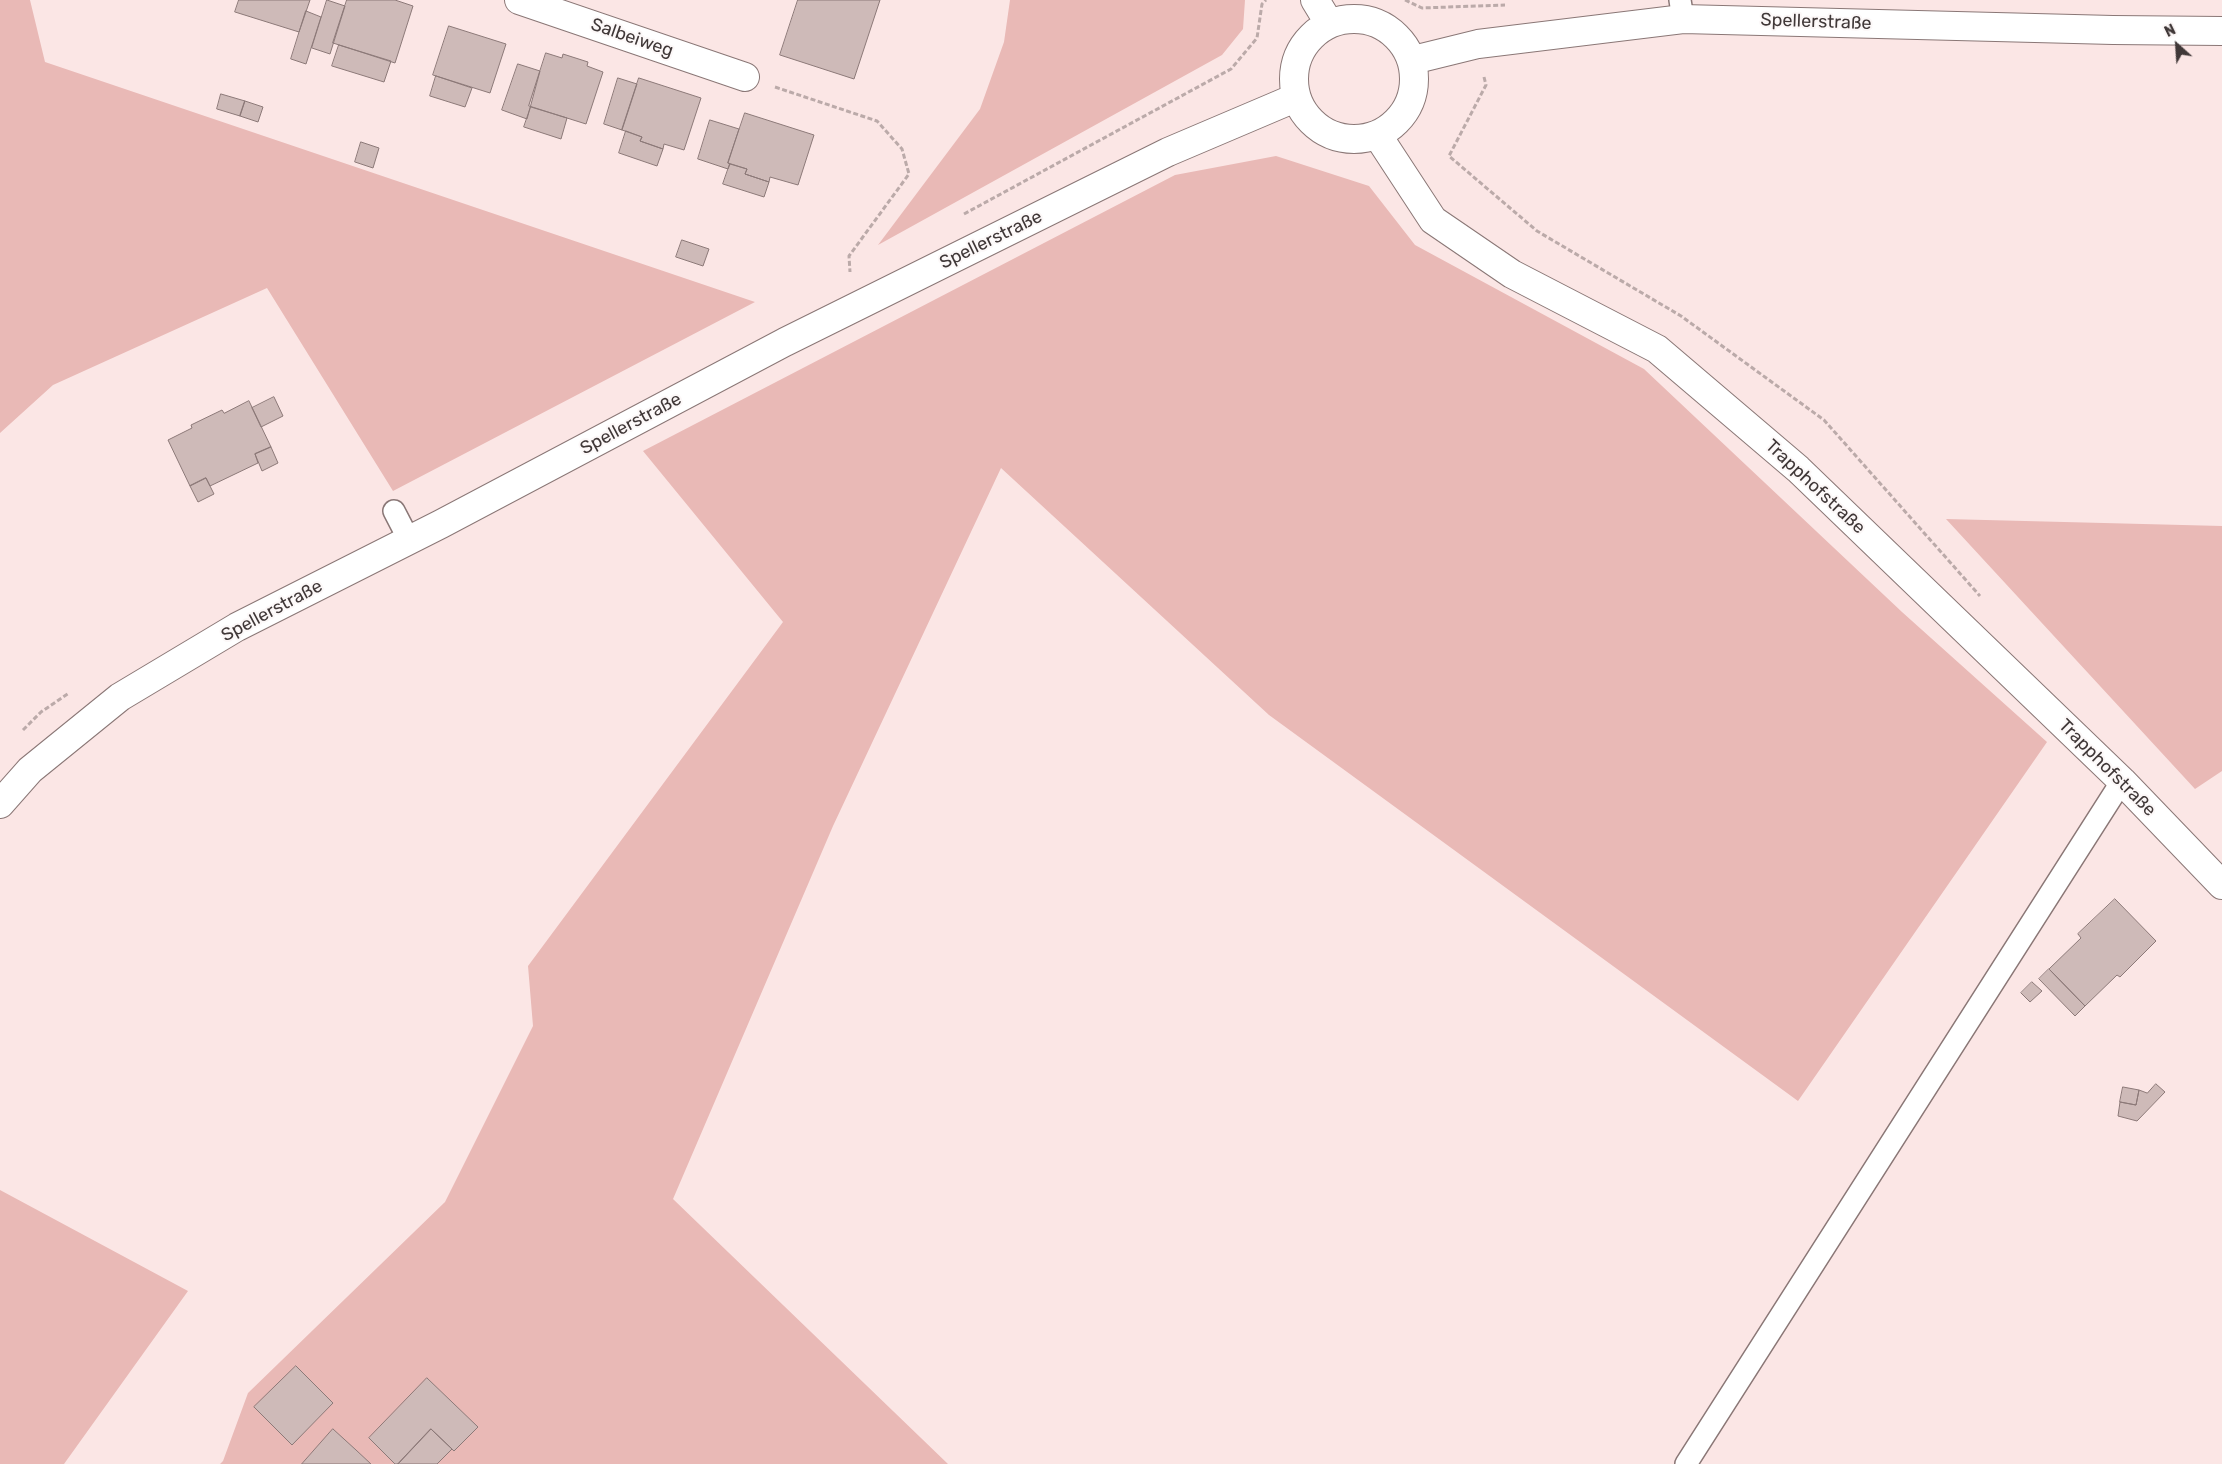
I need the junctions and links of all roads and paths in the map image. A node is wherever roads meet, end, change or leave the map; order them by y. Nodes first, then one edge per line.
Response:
1 (519, 0) edge
2 (1315, 0) edge
3 (1405, 0) edge
4 (1510, 5) dead end
5 (1682, 9) edge
6 (1329, 23) junction
7 (2222, 30) edge
8 (1413, 60) junction
9 (745, 77) joint
10 (1295, 98) junction
11 (1378, 136) junction
12 (851, 275) dead end
13 (394, 511) dead end
14 (409, 540) junction
15 (2122, 781) junction
16 (0, 804) edge
17 (2222, 885) edge
18 (1686, 1464) edge

1 - 9 street, Salbeiweg
2 - 6 street
3 - 4 path
5 - 7 street, Spellerstraße
5 - 8 street, Spellerstraße
6 - 8 street
6 - 10 street
8 - 11 street
9 - 12 path
10 - 11 street
10 - 14 street, Spellerstraße
11 - 15 street, Trapphofstraße
13 - 14 lane
14 - 16 street, Spellerstraße
15 - 17 street, Trapphofstraße
15 - 18 lane

